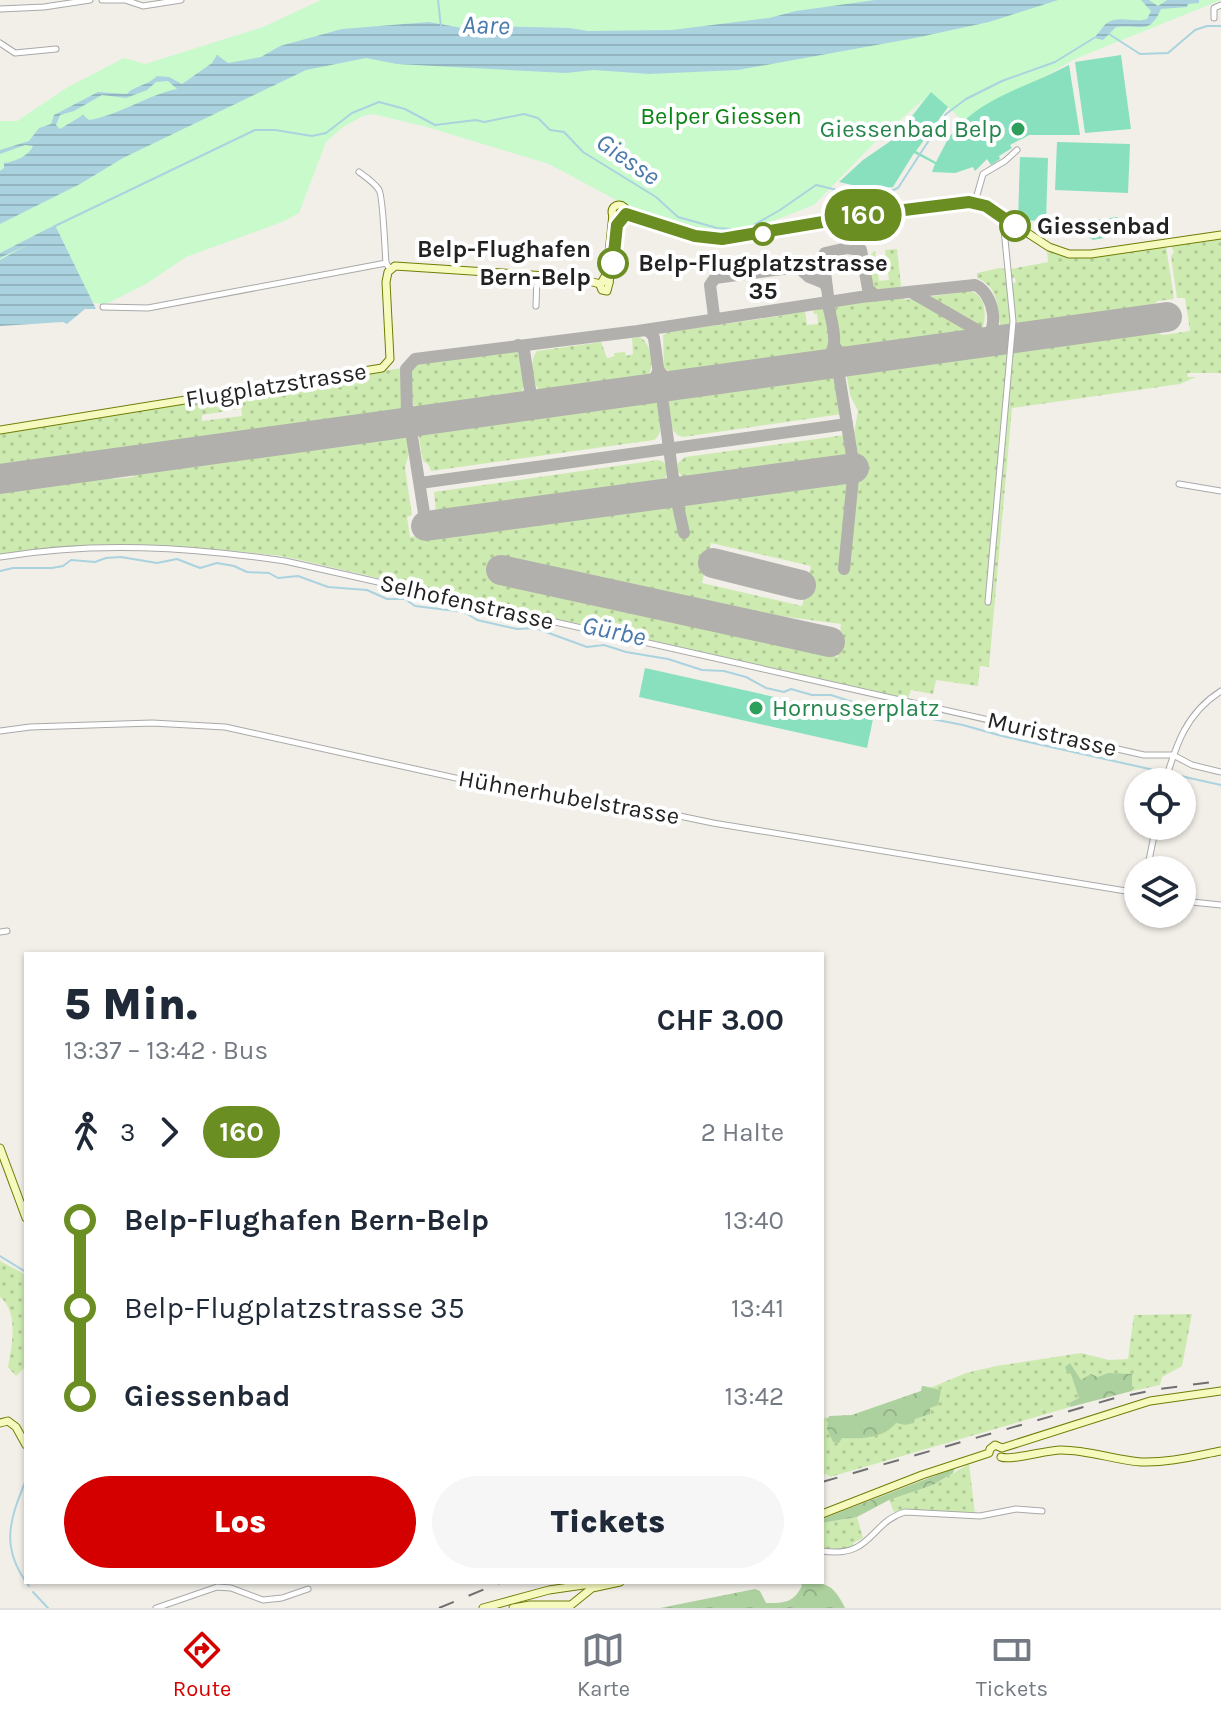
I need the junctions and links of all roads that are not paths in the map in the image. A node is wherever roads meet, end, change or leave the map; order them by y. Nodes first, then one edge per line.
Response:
1 (90, 0) edge
2 (102, 0) edge
3 (181, 0) edge
4 (1221, 5) edge
5 (0, 9) edge
6 (1214, 18) dead end
7 (0, 43) edge
8 (56, 49) dead end
9 (1017, 150) dead end
10 (359, 172) dead end
11 (975, 202) junction
12 (1003, 218) junction
13 (1004, 231) junction
14 (996, 232) dead end
15 (1221, 235) edge
16 (388, 266) junction
17 (537, 276) junction
18 (536, 306) dead end
19 (103, 307) dead end
20 (0, 430) edge
21 (1179, 484) dead end
22 (1221, 491) edge
23 (0, 557) edge
24 (988, 602) dead end
25 (1221, 691) edge
26 (975, 716) joint
27 (0, 731) edge
28 (1173, 755) junction
29 (1169, 768) edge
30 (1221, 772) edge
31 (1124, 891) edge
32 (1196, 902) edge
33 (1221, 905) edge
34 (0, 1148) edge
35 (24, 1213) edge
36 (1221, 1391) edge
37 (0, 1423) edge
38 (24, 1441) edge
39 (1221, 1451) edge
40 (1002, 1453) junction
41 (1042, 1511) dead end
42 (824, 1513) edge
43 (824, 1551) edge
44 (592, 1584) edge
45 (611, 1584) edge
46 (308, 1589) dead end
47 (156, 1608) edge
48 (483, 1608) edge
49 (513, 1608) edge

1 - 5 street
2 - 3 street
4 - 6 street
7 - 8 street
9 - 11 street
10 - 16 street
11 - 12 street
11 - 17 street
12 - 13 street
12 - 15 street
13 - 14 street
13 - 24 street
16 - 17 street
16 - 19 street
16 - 20 street, Flugplatzstrasse
17 - 18 street
21 - 22 street
23 - 26 street, Selhofenstrasse
25 - 28 street
26 - 28 street, Muristrasse
27 - 31 street, Hühnerhubelstrasse
28 - 29 street
28 - 30 street, Muristrasse
32 - 33 street
34 - 35 street
36 - 40 street
37 - 38 street
39 - 40 street
40 - 42 street
41 - 43 street
44 - 48 street
45 - 49 street
46 - 47 street

